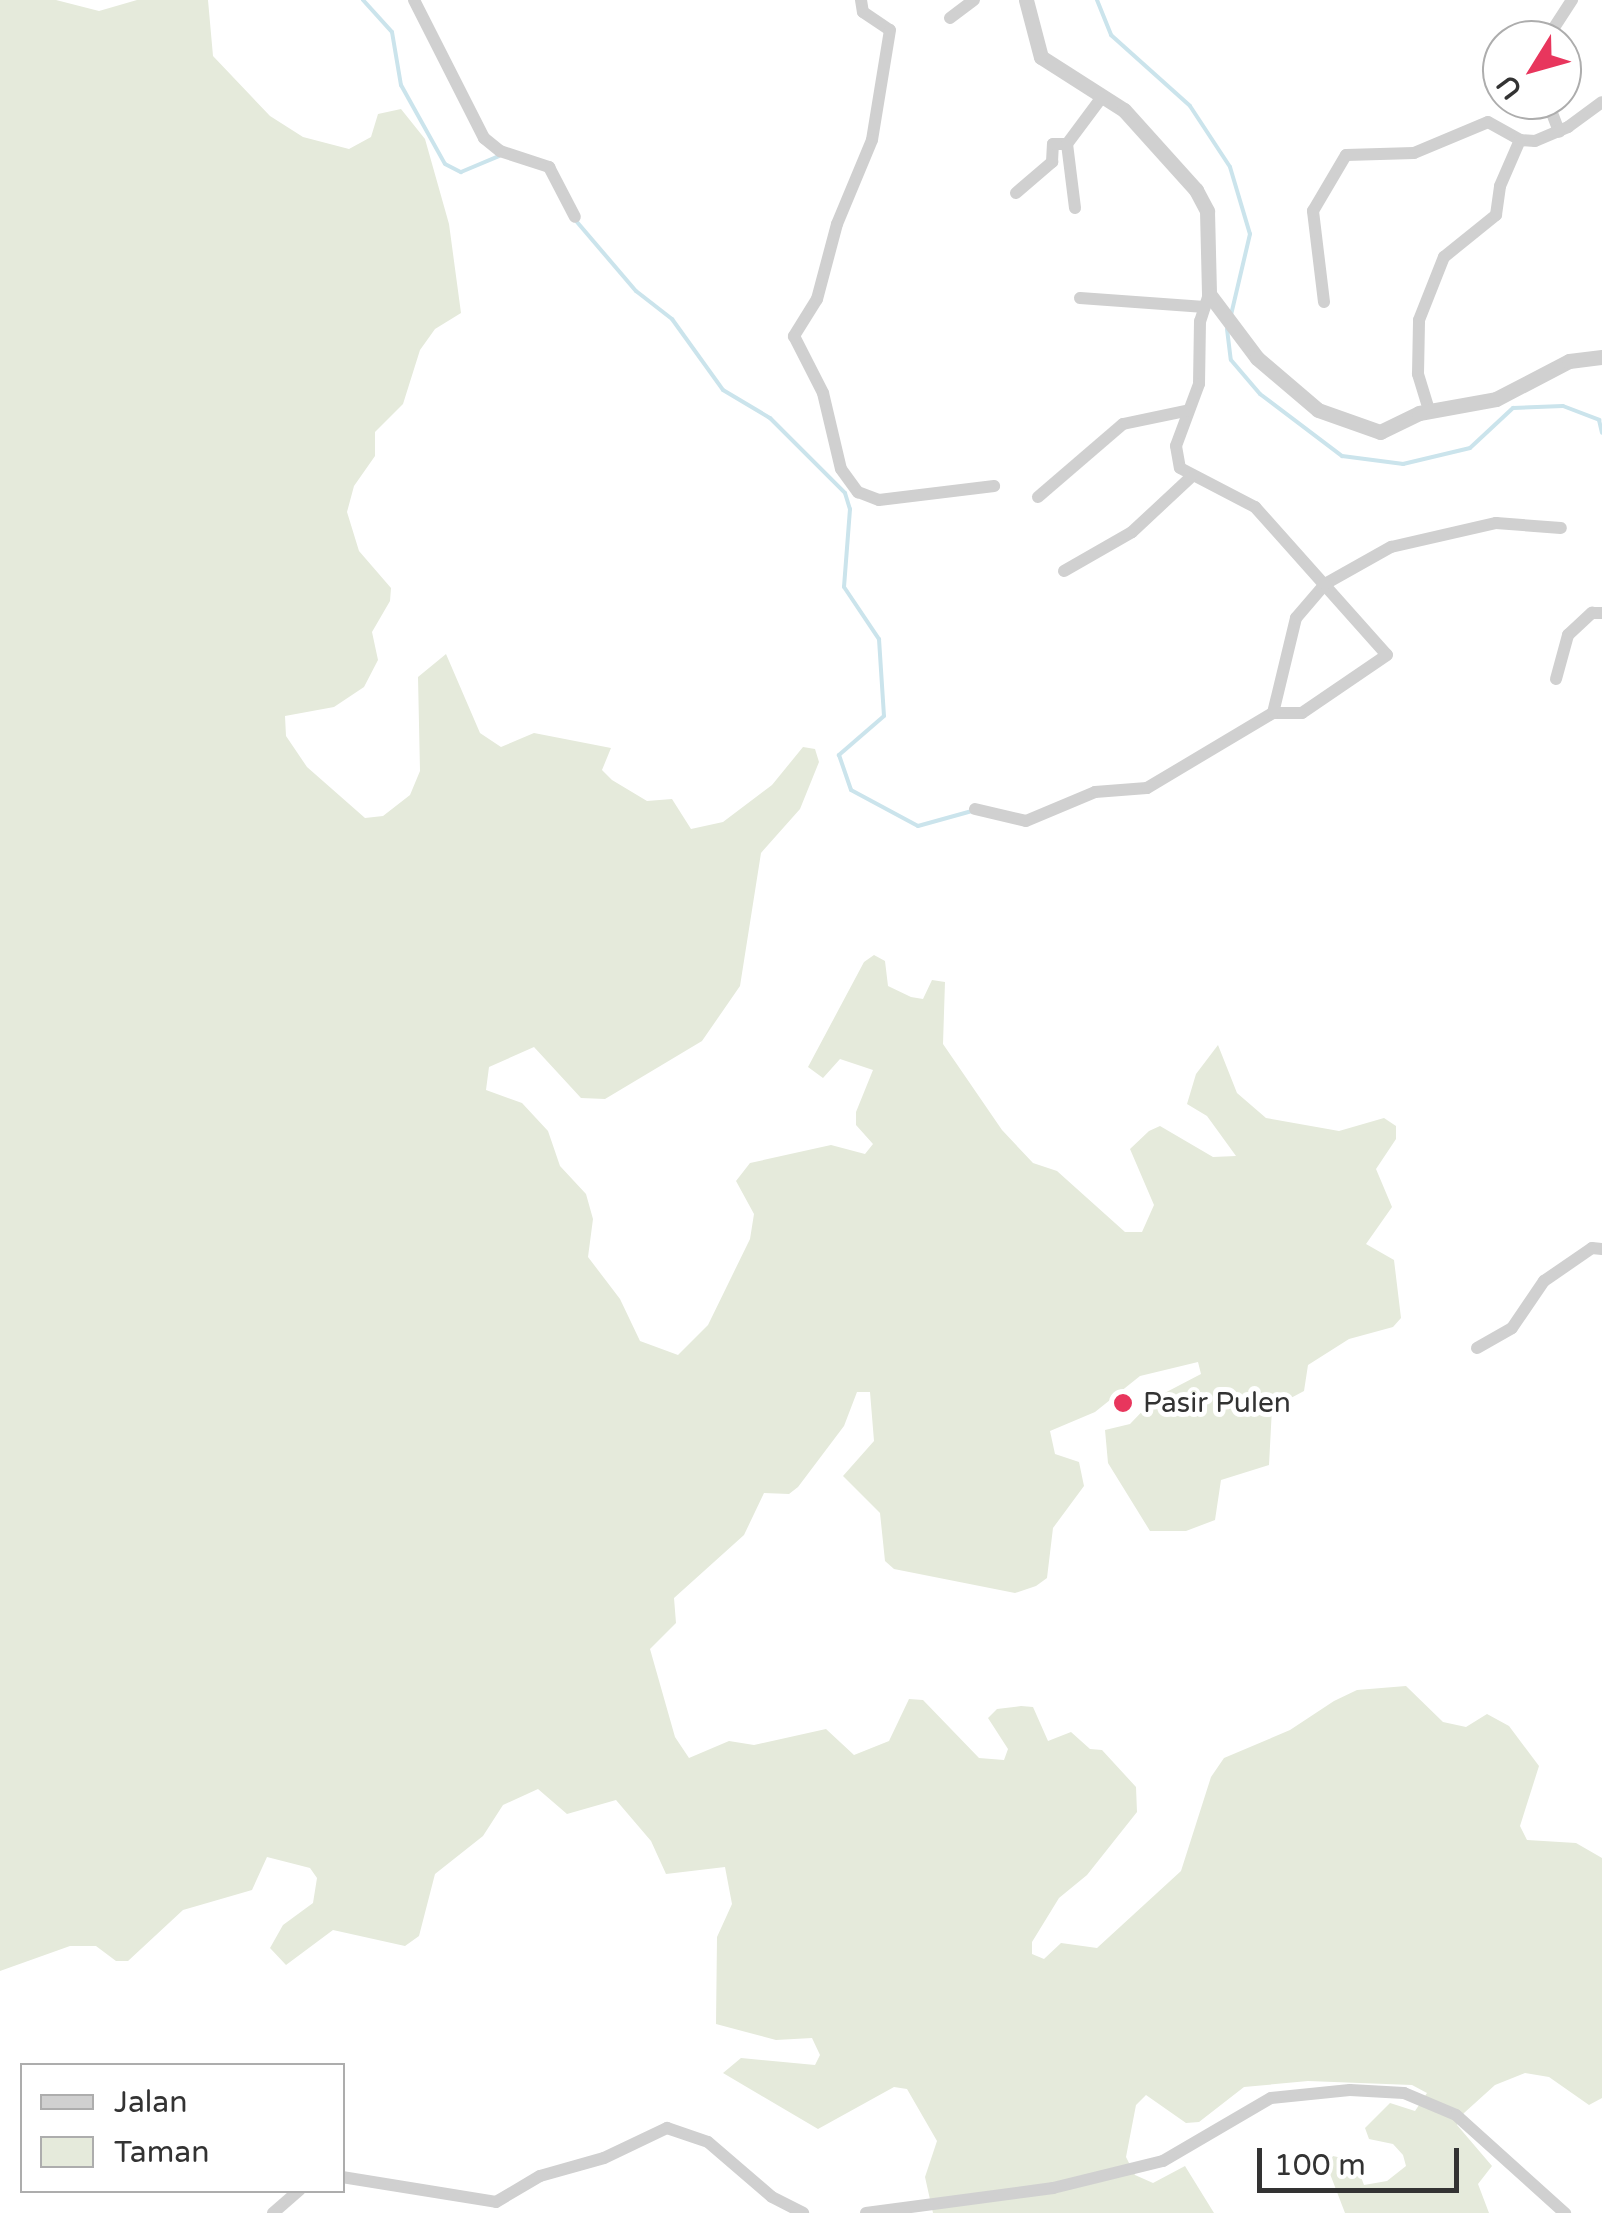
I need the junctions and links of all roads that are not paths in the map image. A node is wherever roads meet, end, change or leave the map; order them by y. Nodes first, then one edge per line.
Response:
1 (414, 0) edge
2 (861, 0) edge
3 (974, 0) edge
4 (1026, 0) edge
5 (950, 18) dead end
6 (1102, 97) junction
7 (1602, 102) edge
8 (1554, 120) edge
9 (1559, 132) junction
10 (1520, 140) junction
11 (1067, 144) junction
12 (1016, 193) dead end
13 (1075, 208) dead end
14 (575, 217) dead end
15 (1080, 298) dead end
16 (1210, 301) junction
17 (1324, 302) dead end
18 (1602, 357) edge
19 (1429, 410) junction
20 (1185, 411) junction
21 (1190, 478) junction
22 (994, 486) dead end
23 (1038, 497) dead end
24 (1561, 528) dead end
25 (1064, 570) dead end
26 (1324, 584) junction
27 (1602, 613) edge
28 (1556, 678) dead end
29 (1272, 713) junction
30 (975, 809) dead end
31 (1602, 1248) edge
32 (1478, 1348) dead end
33 (345, 2177) edge
34 (296, 2193) edge
35 (274, 2213) edge
36 (803, 2213) edge
37 (866, 2213) edge
38 (1565, 2213) edge

1 - 14 street
2 - 22 street
3 - 5 street
4 - 6 street
6 - 11 street
6 - 16 street
7 - 9 street
8 - 9 street
9 - 10 street
10 - 17 street
10 - 19 street
11 - 12 street
11 - 13 street
15 - 16 street
16 - 19 street
16 - 20 street
18 - 19 street
20 - 21 street
20 - 23 street
21 - 25 street
21 - 26 street
24 - 26 street
26 - 29 street
26 - 29 street
27 - 28 street
29 - 30 street
31 - 32 street
33 - 36 street
34 - 35 street
37 - 38 street

